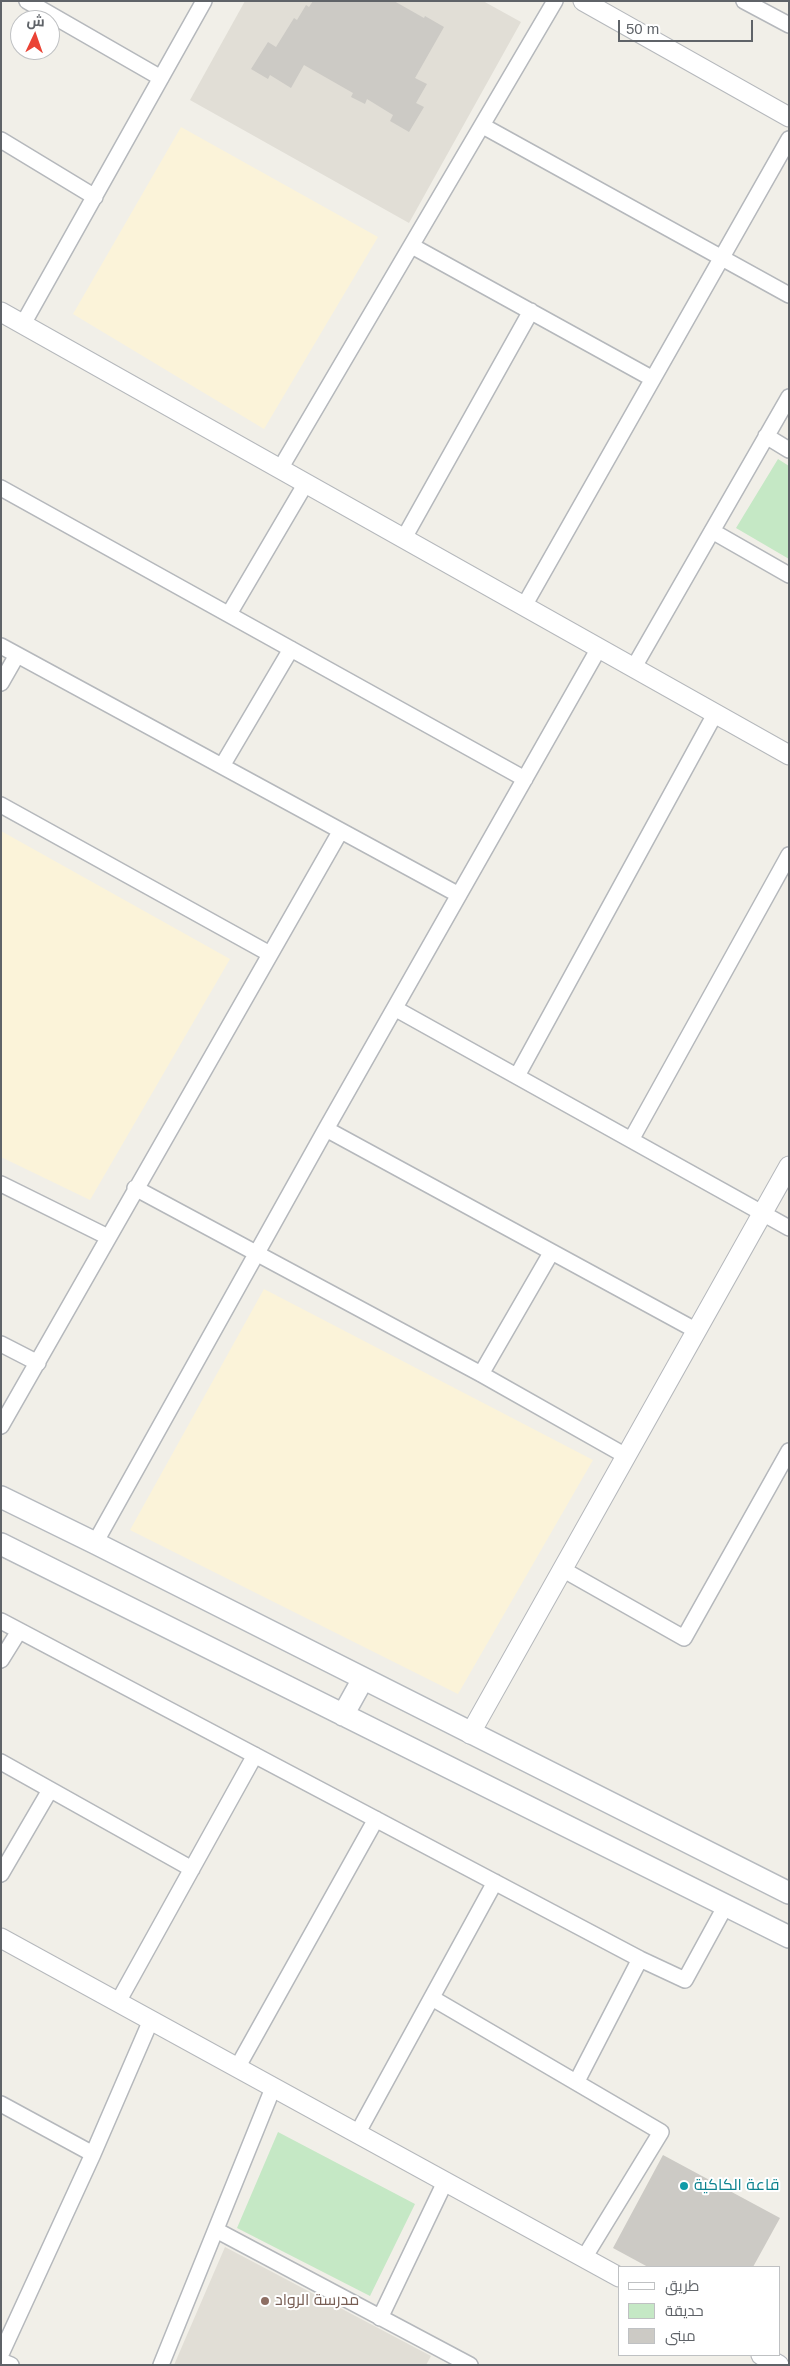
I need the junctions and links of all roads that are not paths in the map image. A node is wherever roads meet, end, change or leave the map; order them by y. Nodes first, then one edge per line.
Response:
1 (204, 1) edge
2 (555, 1) edge
3 (583, 1) edge
4 (744, 1) edge
5 (37, 4) edge
6 (789, 25) edge
7 (161, 78) junction
8 (789, 117) edge
9 (483, 126) junction
10 (789, 139) edge
11 (1, 140) edge
12 (95, 197) junction
13 (412, 246) junction
14 (722, 258) junction
15 (789, 295) edge
16 (531, 311) junction
17 (1, 312) edge
18 (23, 324) junction
19 (654, 379) junction
20 (789, 397) edge
21 (766, 436) junction
22 (789, 450) edge
23 (280, 469) junction
24 (306, 483) junction
25 (1, 488) edge
26 (712, 531) junction
27 (404, 538) junction
28 (789, 575) edge
29 (524, 606) junction
30 (229, 614) junction
31 (1, 646) edge
32 (599, 648) junction
33 (291, 649) junction
34 (17, 655) junction
35 (634, 667) junction
36 (1, 683) edge
37 (716, 714) junction
38 (789, 755) edge
39 (222, 766) junction
40 (525, 779) junction
41 (1, 805) edge
42 (340, 832) junction
43 (789, 855) edge
44 (459, 895) junction
45 (270, 954) junction
46 (396, 1009) junction
47 (517, 1076) junction
48 (326, 1129) junction
49 (631, 1140) junction
50 (789, 1166) edge
51 (1, 1184) edge
52 (135, 1188) junction
53 (762, 1213) junction
54 (789, 1228) edge
55 (108, 1237) junction
56 (551, 1252) junction
57 (255, 1254) junction
58 (697, 1331) junction
59 (1, 1344) edge
60 (38, 1362) junction
61 (481, 1374) junction
62 (1, 1426) edge
63 (789, 1451) edge
64 (626, 1456) junction
65 (1, 1497) edge
66 (95, 1543) junction
67 (1, 1544) edge
68 (562, 1569) junction
69 (1, 1621) edge
70 (19, 1631) junction
71 (1, 1660) edge
72 (363, 1679) junction
73 (343, 1715) junction
74 (470, 1734) junction
75 (254, 1755) junction
76 (1, 1762) edge
77 (50, 1790) junction
78 (376, 1819) junction
79 (192, 1869) junction
80 (1, 1874) edge
81 (495, 1882) junction
82 (789, 1894) edge
83 (726, 1905) junction
84 (789, 1937) edge
85 (1, 1938) edge
86 (640, 1959) junction
87 (432, 1998) junction
88 (118, 2002) junction
89 (151, 2020) junction
90 (237, 2068) junction
91 (577, 2082) junction
92 (273, 2088) junction
93 (1, 2104) edge
94 (357, 2134) junction
95 (93, 2154) junction
96 (445, 2182) junction
97 (216, 2230) junction
98 (584, 2258) junction
99 (618, 2276) edge
100 (380, 2318) junction
101 (1, 2354) edge
102 (763, 2356) edge
103 (445, 2359) edge
104 (1, 2361) edge
105 (11, 2365) edge
106 (161, 2365) edge
107 (470, 2365) edge
108 (779, 2365) edge

1 - 7 street
2 - 9 street
3 - 8 street
4 - 6 street
5 - 7 street
7 - 12 street
9 - 13 street
9 - 14 street
10 - 14 street
11 - 12 street
12 - 18 street
13 - 16 street
13 - 23 street
14 - 15 street
14 - 19 street
16 - 19 street
16 - 27 street
17 - 18 street
18 - 23 street
19 - 29 street
20 - 21 street
21 - 22 street
21 - 26 street
23 - 24 street
24 - 27 street
24 - 30 street
25 - 30 street
26 - 28 street
26 - 35 street
27 - 29 street
29 - 32 street
30 - 33 street
31 - 34 street
32 - 35 street
32 - 40 street
33 - 39 street
33 - 40 street
34 - 36 street
34 - 39 street
35 - 37 street
37 - 38 street
37 - 47 street
39 - 42 street
40 - 44 street
41 - 45 street
42 - 44 street
42 - 45 street
43 - 49 street
44 - 46 street
45 - 52 street
46 - 47 street
46 - 48 street
47 - 49 street
48 - 56 street
48 - 57 street
49 - 53 street
50 - 53 street
51 - 55 street
52 - 55 street
52 - 57 street
53 - 54 street
53 - 58 street
55 - 60 street
56 - 58 street
56 - 61 street
57 - 61 street
57 - 66 street
58 - 64 street
59 - 60 street
60 - 62 street
61 - 64 street
63 - 68 street
64 - 68 street
65 - 66 main road
66 - 72 main road
67 - 73 main road
68 - 74 street
69 - 70 street
70 - 71 street
70 - 75 street
72 - 73 main road
72 - 74 main road
73 - 83 main road
74 - 82 main road
75 - 78 street
75 - 79 street
76 - 77 street
77 - 79 street
77 - 80 street
78 - 81 street
78 - 90 street
79 - 88 street
81 - 86 street
81 - 87 street
83 - 84 main road
83 - 86 street
85 - 88 street
86 - 91 street
87 - 91 street
87 - 94 street
88 - 89 street
89 - 90 street
89 - 95 street
90 - 92 street
91 - 98 street
92 - 94 street
92 - 97 street
93 - 95 street
94 - 96 street
95 - 101 street
96 - 98 street
96 - 100 street
97 - 100 street
97 - 106 street
98 - 99 street
100 - 103 street
102 - 108 street
103 - 107 street
104 - 105 street

